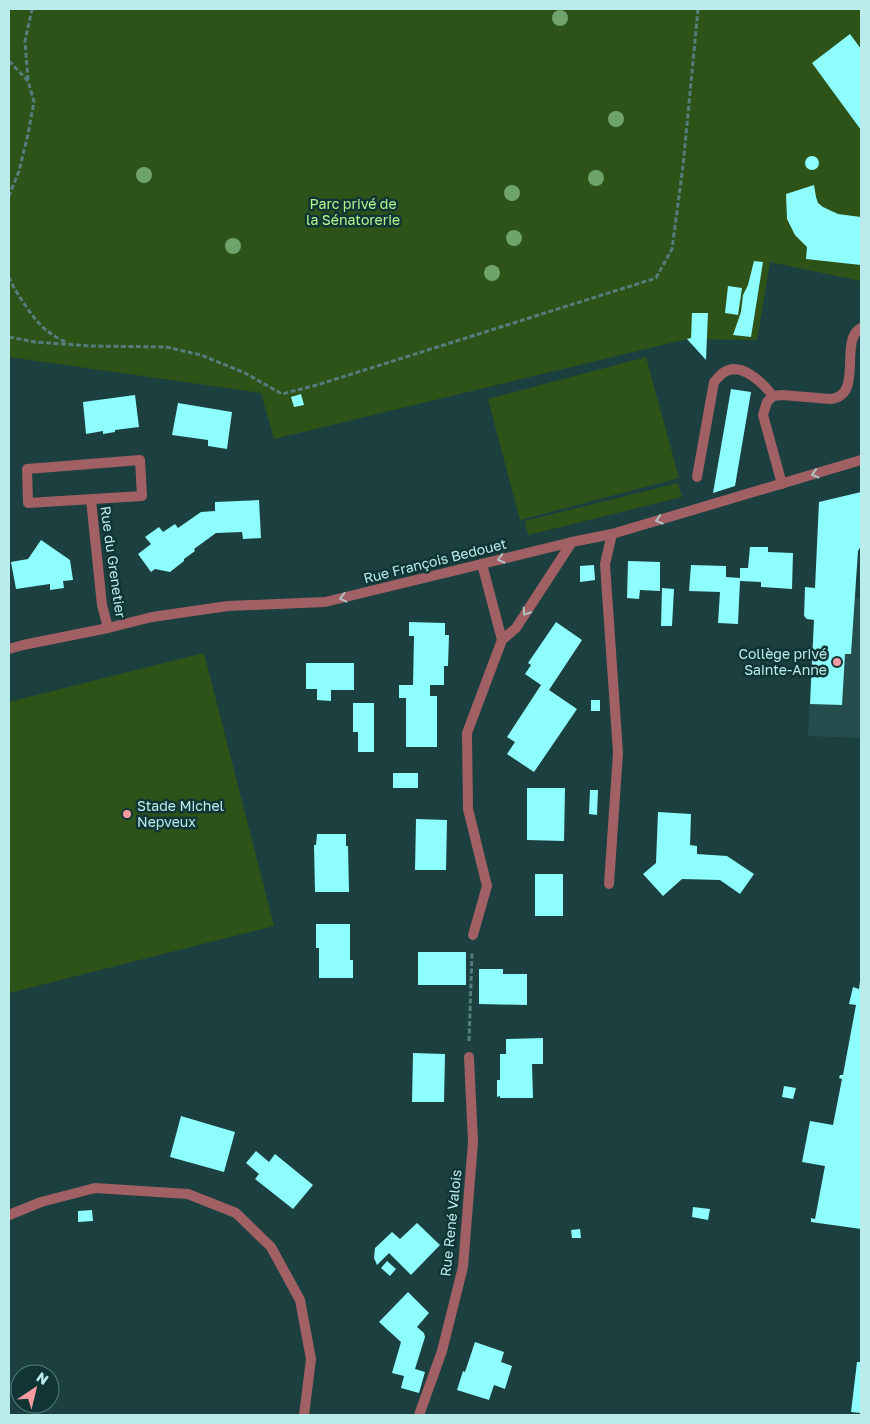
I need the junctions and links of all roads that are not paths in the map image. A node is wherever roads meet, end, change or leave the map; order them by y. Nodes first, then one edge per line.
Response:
1 (861, 328) edge
2 (773, 396) junction
3 (861, 460) edge
4 (697, 477) dead end
5 (782, 484) junction
6 (90, 500) junction
7 (612, 534) junction
8 (572, 542) junction
9 (482, 564) junction
10 (108, 628) junction
11 (502, 640) junction
12 (9, 649) edge
13 (609, 884) dead end
14 (473, 935) road end
15 (469, 1057) road end
16 (9, 1215) edge
17 (304, 1415) edge
18 (419, 1415) edge

1 - 2 street
2 - 4 street
2 - 5 street
3 -> 5 street, Rue François Bedouet
5 -> 7 street, Rue François Bedouet
6 - 6 street, Rue du Grenetier
6 - 10 street, Rue du Grenetier
7 - 8 street, Rue François Bedouet
7 - 13 street
8 -> 9 street, Rue François Bedouet
8 -> 11 street
9 -> 10 street, Rue François Bedouet
9 - 11 street
10 - 12 street, Rue François Bedouet
11 - 14 street
15 - 18 street, Rue René Valois
16 - 17 street

